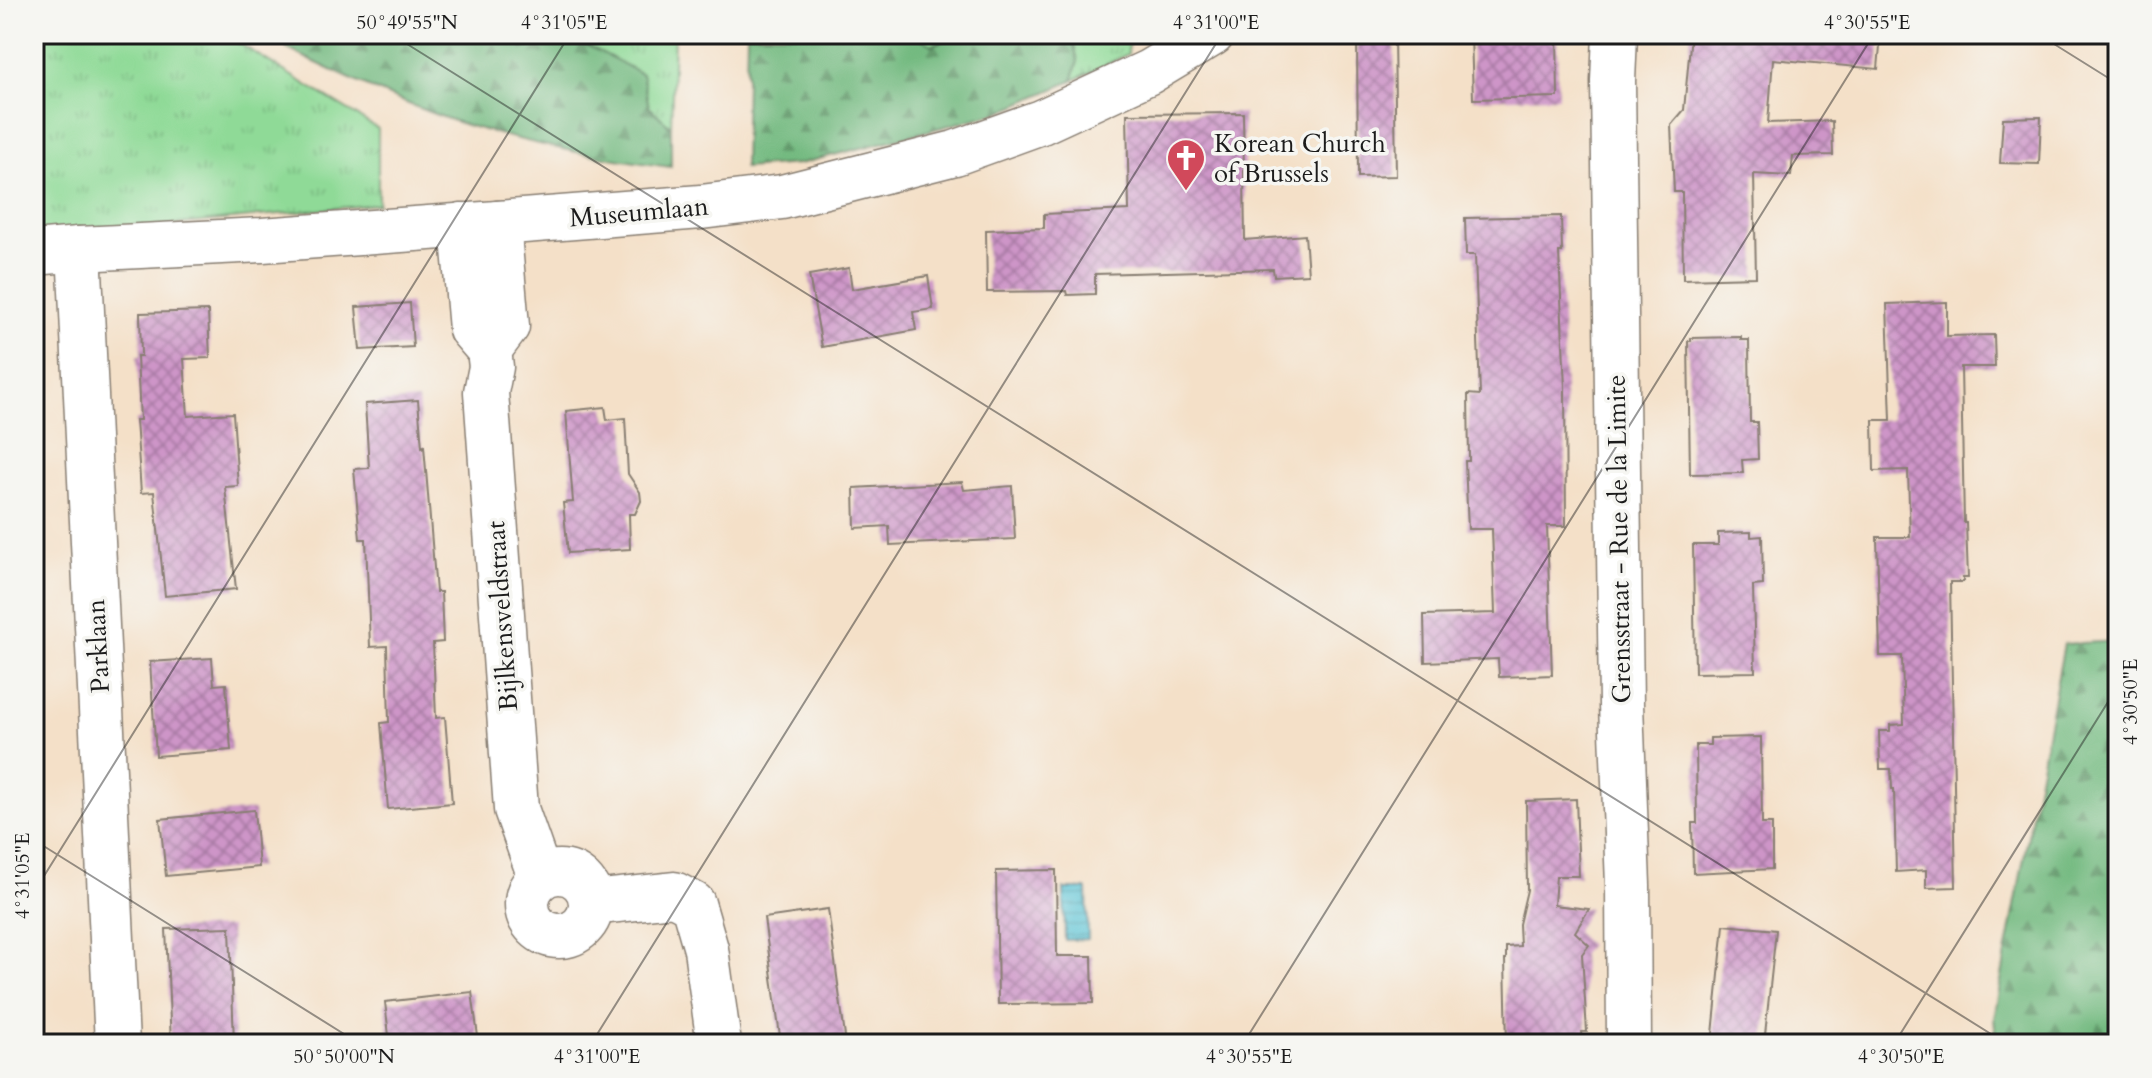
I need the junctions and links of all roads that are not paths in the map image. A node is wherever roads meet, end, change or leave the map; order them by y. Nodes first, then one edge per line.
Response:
1 (1212, 34) edge
2 (1615, 34) edge
3 (480, 224) junction
4 (79, 249) junction
5 (34, 253) edge
6 (117, 1044) edge
7 (719, 1044) edge
8 (1629, 1044) edge

1 - 3 street, Museumlaan
2 - 8 street, Grensstraat - Rue de la Limite
3 - 4 street, Museumlaan
3 - 7 street, Bijlkensveldstraat
4 - 5 street, Museumlaan
4 - 6 street, Parklaan

